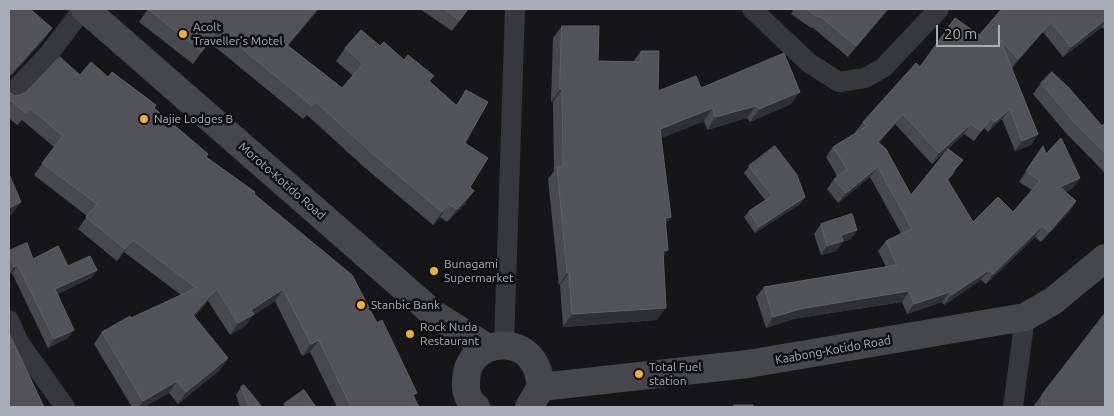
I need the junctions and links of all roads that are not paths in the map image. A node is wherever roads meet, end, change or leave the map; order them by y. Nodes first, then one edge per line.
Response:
1 (84, 9) edge
2 (515, 9) edge
3 (752, 9) edge
4 (939, 9) edge
5 (9, 96) edge
6 (1105, 258) edge
7 (434, 314) junction
8 (1025, 317) junction
9 (9, 320) edge
10 (496, 346) junction
11 (466, 372) junction
12 (535, 397) edge
13 (65, 407) edge
14 (476, 407) edge
15 (1013, 407) edge

1 - 5 street
1 - 7 main road, Moroto-Kotido Road
2 - 10 street
3 - 4 street
6 - 8 main road, Kaabong-Kotido Road
7 - 10 main road, Moroto-Kotido Road
7 - 11 main road, Moroto-Kotido Road
8 - 12 main road, Kaabong-Kotido Road
8 - 15 street
9 - 13 street
10 - 11 main road
10 - 12 main road, Moroto-Kotido Road
11 - 14 main road

